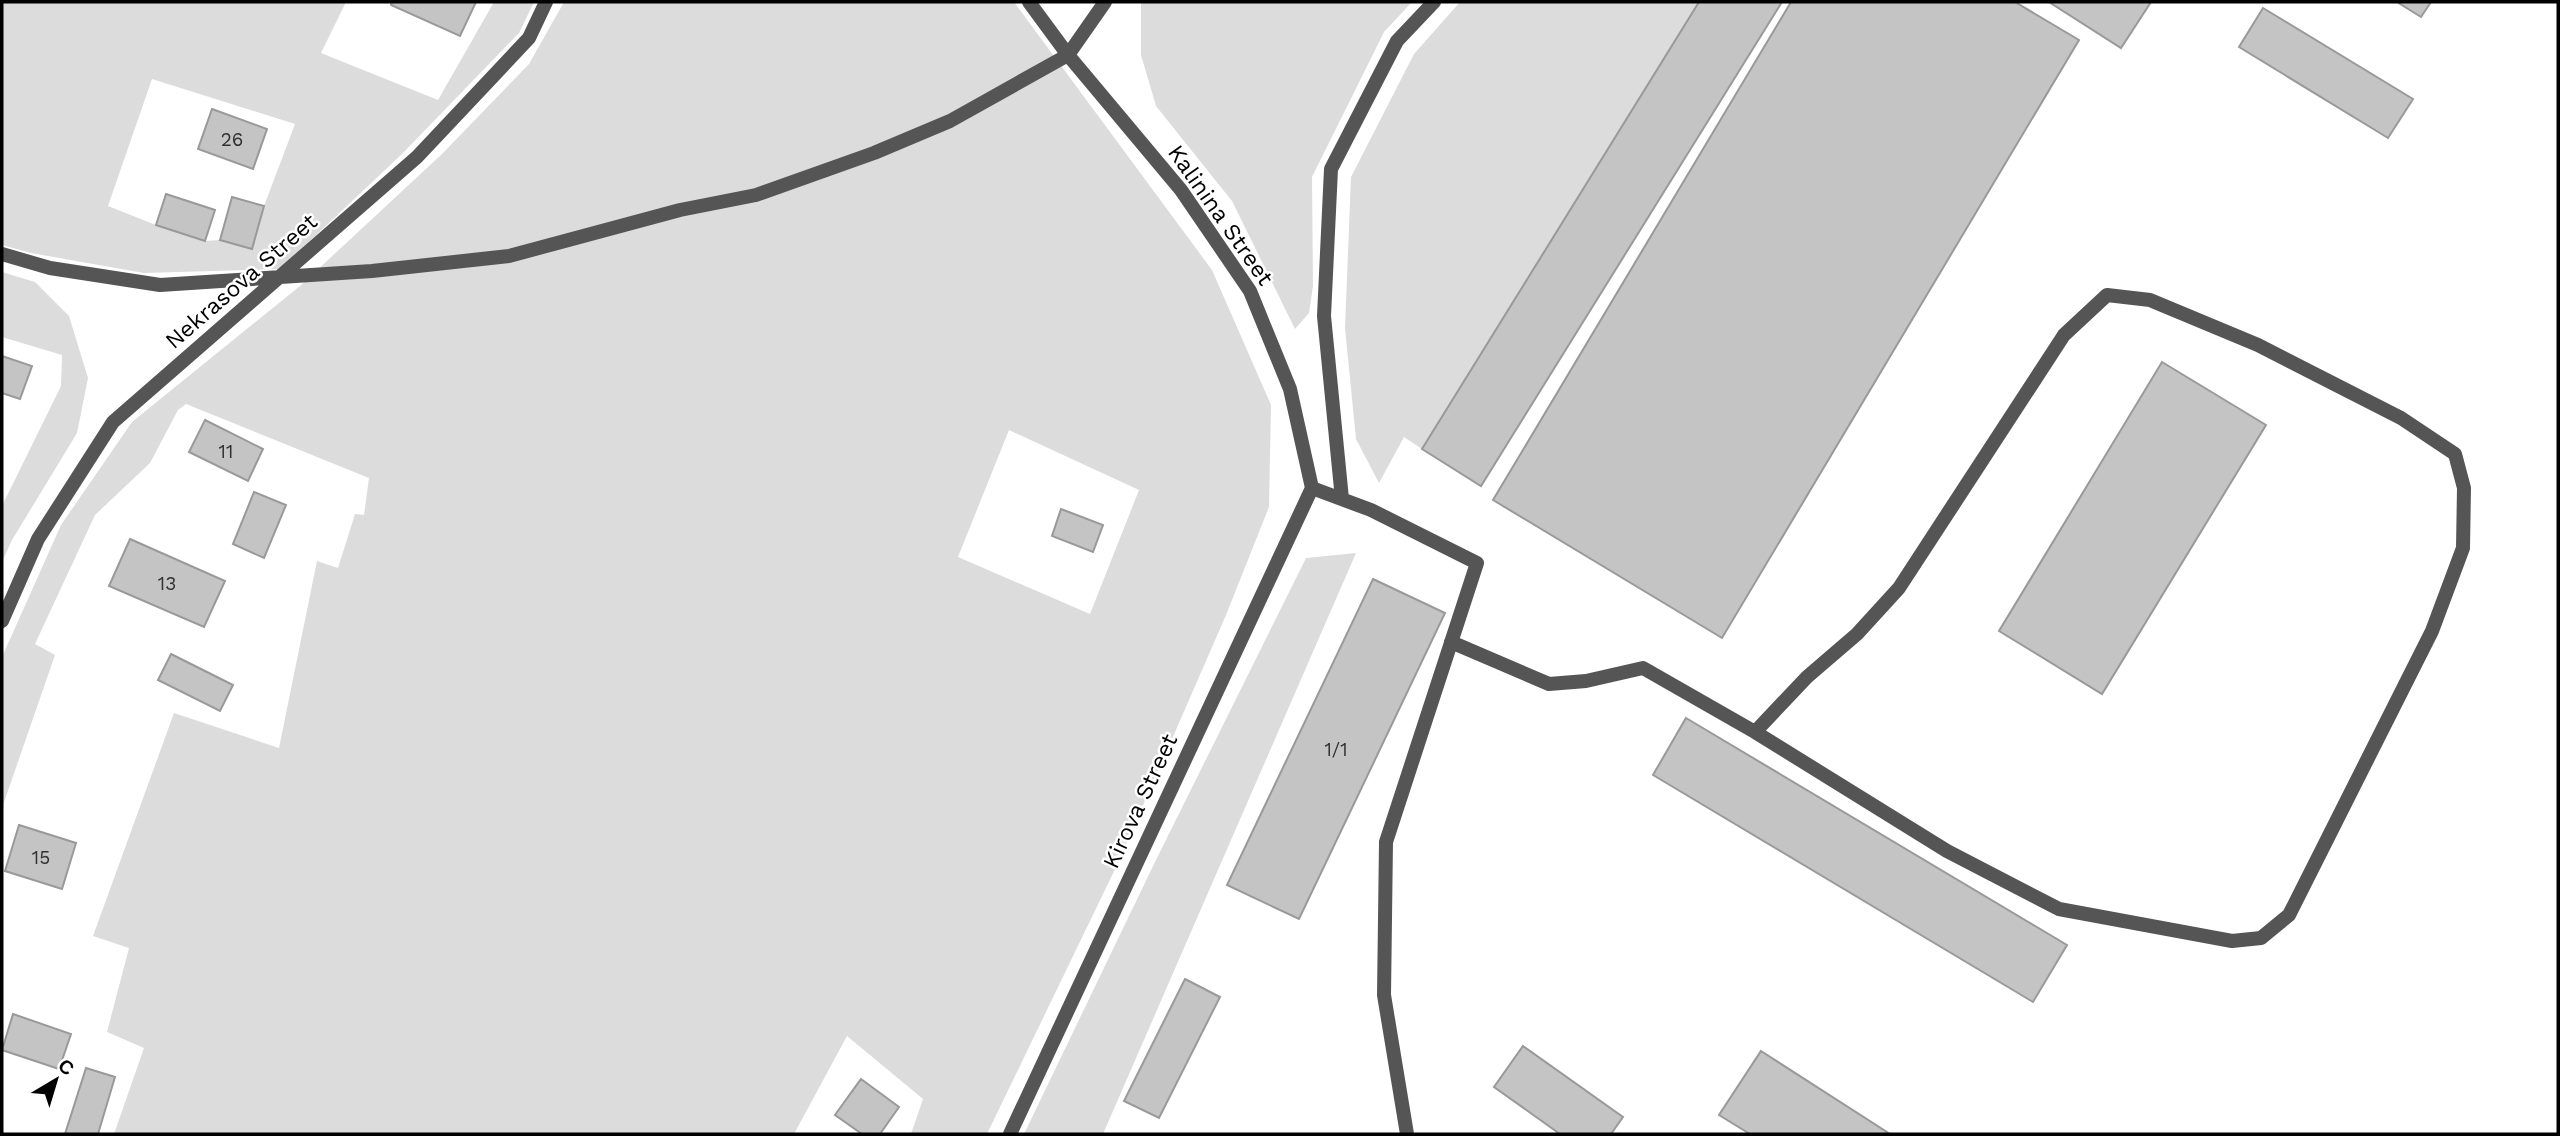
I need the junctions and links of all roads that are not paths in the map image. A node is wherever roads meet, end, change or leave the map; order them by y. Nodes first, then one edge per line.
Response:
1 (546, 2) edge
2 (1029, 2) edge
3 (1105, 2) edge
4 (1434, 2) edge
5 (1068, 55) junction
6 (2, 254) edge
7 (282, 276) junction
8 (1312, 488) junction
9 (1342, 499) junction
10 (2, 621) edge
11 (1451, 642) junction
12 (1755, 732) junction
13 (1010, 1134) edge
14 (1407, 1134) edge

1 - 7 street, Nekrasova Street
2 - 5 street, Kalinina Street
3 - 5 street
4 - 9 street
5 - 7 street
5 - 8 street, Kalinina Street
6 - 7 street
7 - 10 street, Nekrasova Street
8 - 9 street
8 - 13 street, Kirova Street
9 - 11 street
11 - 12 street
11 - 14 street
12 - 12 street

